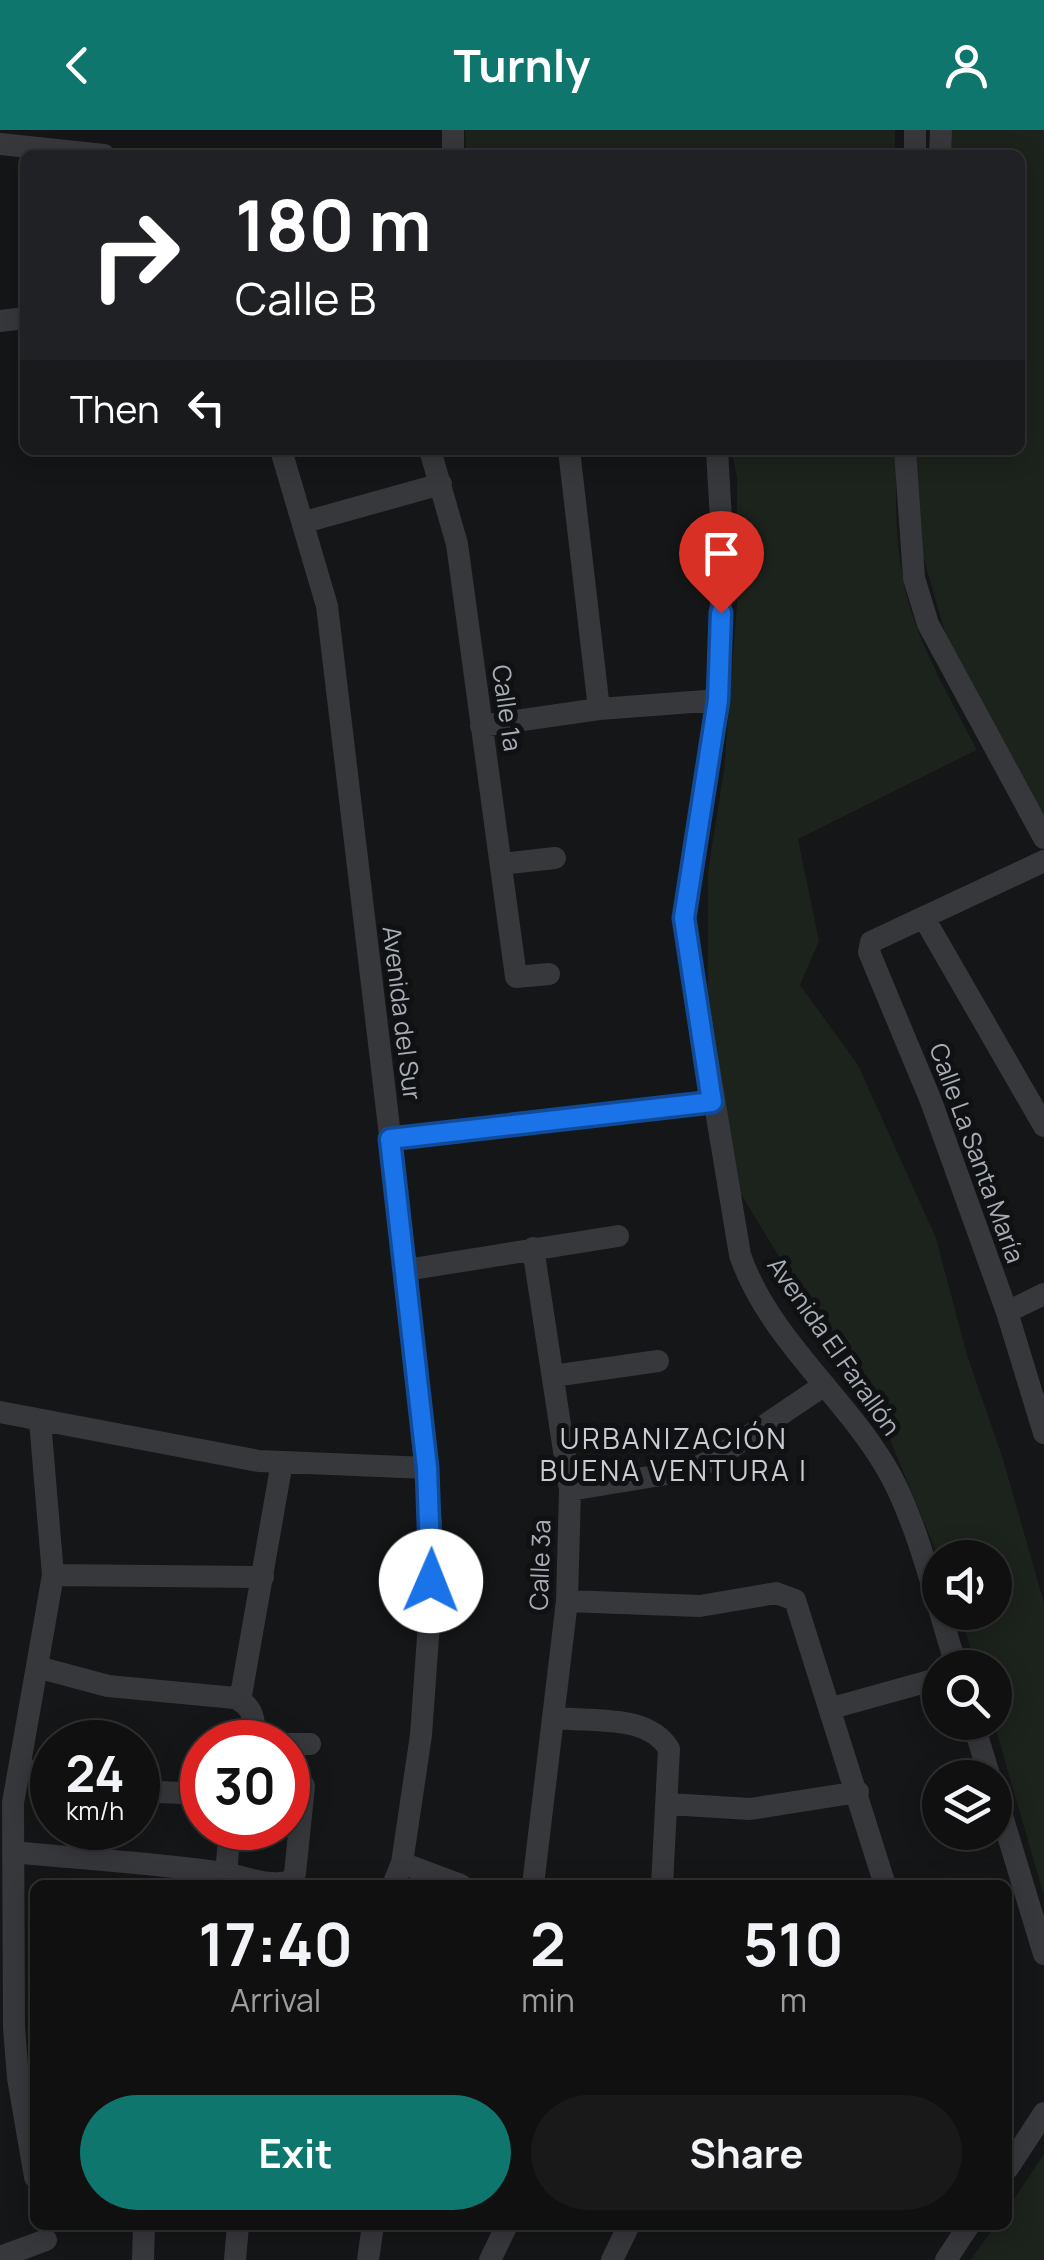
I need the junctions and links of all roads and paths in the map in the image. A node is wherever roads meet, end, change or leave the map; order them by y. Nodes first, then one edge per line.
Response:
1 (0, 144) edge
2 (57, 150) edge
3 (283, 455) edge
4 (432, 455) edge
5 (570, 455) edge
6 (717, 455) edge
7 (905, 455) edge
8 (441, 484) junction
9 (305, 522) junction
10 (718, 700) junction
11 (599, 709) junction
12 (481, 726) junction
13 (1044, 838) edge
14 (555, 858) dead end
15 (1044, 861) edge
16 (500, 864) junction
17 (924, 918) junction
18 (549, 974) dead end
19 (712, 1102) junction
20 (1044, 1126) edge
21 (390, 1139) junction
22 (618, 1236) dead end
23 (534, 1248) junction
24 (406, 1270) junction
25 (1044, 1294) edge
26 (1006, 1312) junction
27 (658, 1361) dead end
28 (553, 1376) junction
29 (823, 1386) junction
30 (0, 1412) edge
31 (40, 1421) junction
32 (1044, 1433) edge
33 (282, 1462) junction
34 (427, 1468) junction
35 (570, 1490) junction
36 (53, 1575) junction
37 (262, 1576) junction
38 (567, 1600) junction
39 (950, 1650) edge
40 (37, 1668) junction
41 (922, 1683) edge
42 (240, 1700) junction
43 (832, 1708) junction
44 (556, 1718) junction
45 (253, 1720) edge
46 (20, 1768) junction
47 (30, 1770) edge
48 (858, 1792) junction
49 (7, 1802) edge
50 (669, 1804) junction
51 (228, 1850) edge
52 (296, 1850) edge
53 (1012, 1850) edge
54 (13, 1852) junction
55 (402, 1863) junction
56 (226, 1874) junction
57 (250, 1880) edge
58 (292, 1880) edge
59 (395, 1880) edge
60 (448, 1880) edge
61 (535, 1880) edge
62 (662, 1880) edge
63 (884, 1880) edge
64 (24, 1952) edge
65 (1044, 1954) edge
66 (24, 2004) edge
67 (7, 2028) edge
68 (20, 2104) edge
69 (1044, 2112) edge
70 (30, 2150) edge
71 (1012, 2162) edge
72 (144, 2230) edge
73 (238, 2230) edge
74 (372, 2230) edge
75 (505, 2230) edge
76 (627, 2230) edge
77 (966, 2230) edge
78 (47, 2242) edge
79 (0, 2257) edge
80 (143, 2260) edge
81 (236, 2260) edge
82 (368, 2260) edge
83 (490, 2260) edge
84 (612, 2260) edge
85 (946, 2260) edge

1 - 2 street
3 - 9 street, Avenida del Sur
4 - 8 street, Calle 1a
5 - 11 street
6 - 10 street, Avenida El Farallón
7 - 13 street
8 - 9 street
8 - 12 street, Calle 1a
9 - 21 street, Avenida del Sur
10 - 11 street
10 - 19 street, Avenida El Farallón
11 - 12 street
12 - 16 street, Calle 1a
14 - 16 street
15 - 17 street
16 - 18 street, Calle 1a
17 - 20 street
17 - 26 street, Calle La Santa María
19 - 21 street
19 - 29 street, Avenida El Farallón
21 - 24 street, Avenida del Sur
22 - 23 street
23 - 24 street
23 - 28 street, Calle 3a
24 - 34 street, Avenida del Sur
25 - 26 street
26 - 32 street, Calle La Santa María
27 - 28 street
28 - 35 street, Calle 3a
29 - 35 street
29 - 39 street, Avenida El Farallón
30 - 31 street
31 - 33 street
31 - 36 street
33 - 34 street
33 - 37 street
34 - 55 street, Avenida del Sur
35 - 38 street, Calle 3a
36 - 37 street
36 - 40 street
37 - 42 street
38 - 43 street
38 - 44 street, Calle 3a
40 - 42 street
40 - 46 street
41 - 43 street
42 - 45 street
43 - 48 street
44 - 50 street
44 - 61 street, Calle 3a
46 - 47 street
46 - 49 street
48 - 50 street
48 - 63 street
49 - 54 street
50 - 62 street
51 - 56 street
52 - 58 street
53 - 65 street
54 - 56 street
54 - 64 street
55 - 59 street, Avenida del Sur
55 - 60 street
56 - 57 street
64 - 66 street
66 - 67 street
67 - 68 street
68 - 70 street
69 - 71 street
72 - 80 street
73 - 81 street
74 - 82 street
75 - 83 street
76 - 84 street
77 - 85 street
78 - 79 street

